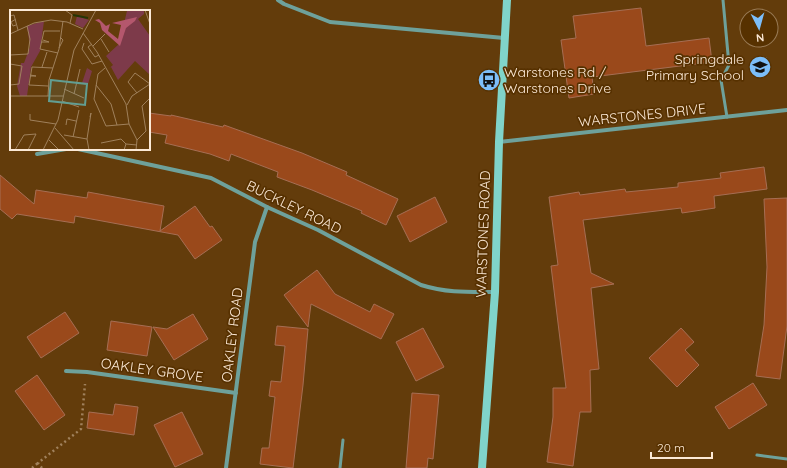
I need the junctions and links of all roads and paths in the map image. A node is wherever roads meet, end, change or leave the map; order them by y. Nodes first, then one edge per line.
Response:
1 (278, 0) edge
2 (507, 0) edge
3 (723, 0) edge
4 (504, 38) junction
5 (787, 110) edge
6 (727, 117) junction
7 (499, 142) junction
8 (60, 150) edge
9 (83, 150) edge
10 (37, 154) dead end
11 (267, 207) junction
12 (495, 292) junction
13 (66, 371) dead end
14 (87, 372) junction
15 (236, 393) junction
16 (343, 440) dead end
17 (757, 455) dead end
18 (787, 459) edge
19 (38, 463) junction
20 (32, 468) edge
21 (42, 468) edge
22 (226, 468) edge
23 (340, 468) edge
24 (482, 468) edge

1 - 4 street
2 - 4 street, WARSTONES ROAD
3 - 6 lane
4 - 7 street, WARSTONES ROAD
5 - 6 street, WARSTONES DRIVE
6 - 7 street, WARSTONES DRIVE
7 - 12 street, WARSTONES ROAD
8 - 10 street
9 - 11 street, BUCKLEY ROAD
11 - 12 street, BUCKLEY ROAD
11 - 15 street, OAKLEY ROAD
12 - 24 street, WARSTONES ROAD
13 - 14 street, OAKLEY GROVE
14 - 15 street, OAKLEY GROVE
14 - 19 path
15 - 22 street, OAKLEY ROAD
16 - 23 lane
17 - 18 lane
19 - 20 path
19 - 21 path

